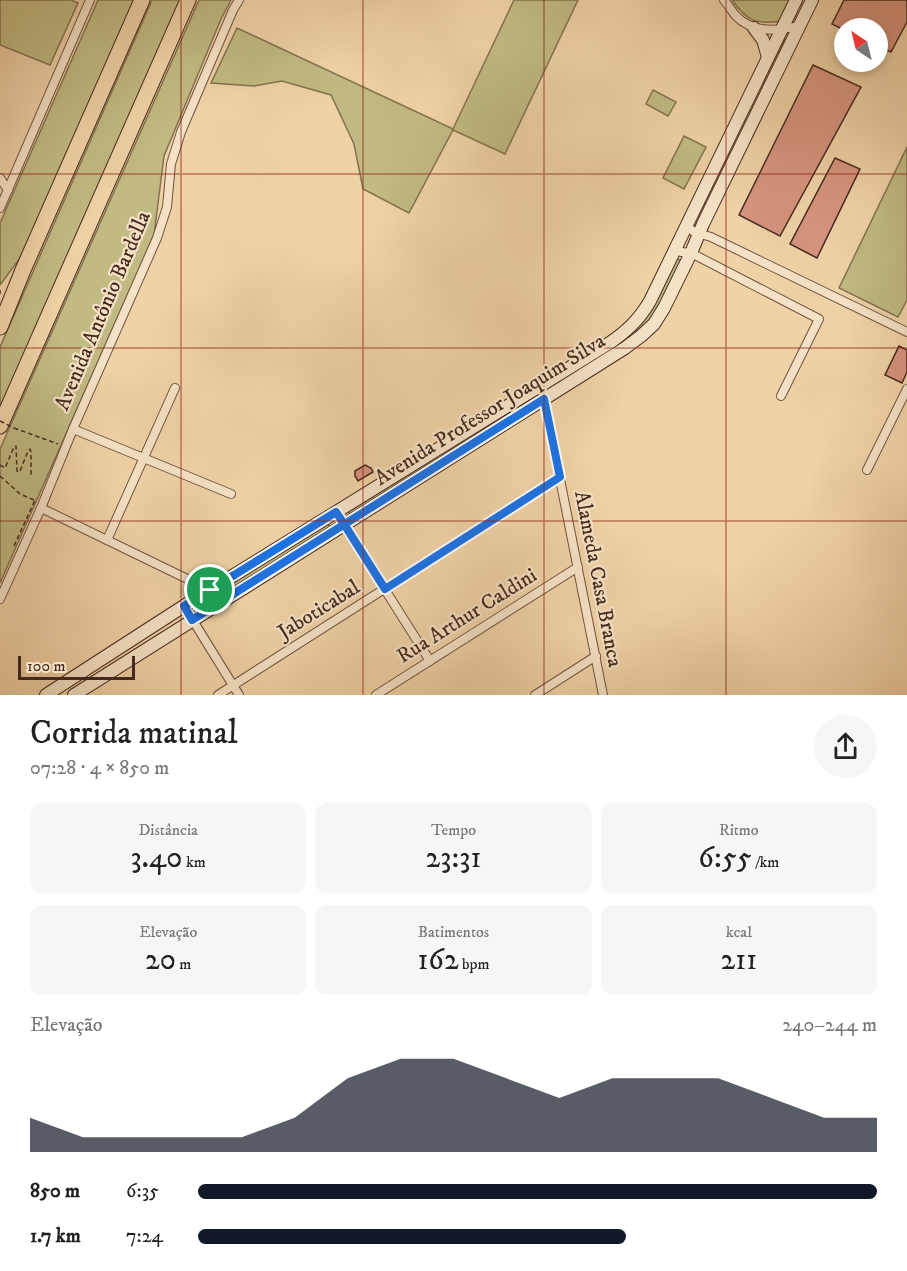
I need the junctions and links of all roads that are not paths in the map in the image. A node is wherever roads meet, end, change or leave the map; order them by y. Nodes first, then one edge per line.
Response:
1 (90, 0) edge
2 (142, 0) edge
3 (188, 0) edge
4 (239, 0) edge
5 (724, 0) edge
6 (796, 0) edge
7 (812, 0) edge
8 (801, 24) junction
9 (754, 28) junction
10 (782, 30) junction
11 (768, 57) junction
12 (0, 178) edge
13 (8, 190) junction
14 (0, 208) edge
15 (689, 222) junction
16 (704, 232) junction
17 (677, 247) junction
18 (691, 253) junction
19 (0, 327) edge
20 (907, 332) edge
21 (175, 388) dead end
22 (907, 389) edge
23 (781, 396) dead end
24 (544, 399) junction
25 (7, 427) edge
26 (73, 429) junction
27 (143, 458) junction
28 (867, 470) dead end
29 (560, 477) junction
30 (231, 494) dead end
31 (37, 504) junction
32 (336, 512) junction
33 (344, 524) junction
34 (107, 540) junction
35 (578, 567) junction
36 (385, 589) junction
37 (210, 590) junction
38 (0, 599) edge
39 (184, 606) junction
40 (192, 620) junction
41 (596, 656) junction
42 (430, 661) junction
43 (233, 685) junction
44 (46, 695) edge
45 (74, 695) edge
46 (218, 695) edge
47 (239, 695) edge
48 (376, 695) edge
49 (535, 695) edge
50 (603, 695) edge

1 - 13 street
2 - 19 highway
3 - 25 highway
4 - 26 street, Avenida Antônio Bardella
5 - 9 street
6 - 10 main road, Avenida Professor Joaquim Silva
7 - 8 main road, Avenida Professor Joaquim Silva
8 - 10 street
8 - 16 main road, Avenida Professor Joaquim Silva
9 - 10 street
9 - 11 main road
10 - 11 main road, Avenida Professor Joaquim Silva
11 - 15 main road, Avenida Professor Joaquim Silva
12 - 13 street
13 - 14 street
15 - 16 street
15 - 17 main road, Avenida Professor Joaquim Silva
16 - 18 main road, Avenida Professor Joaquim Silva
16 - 20 street
17 - 18 street
17 - 32 main road, Avenida Professor Joaquim Silva
18 - 23 street
18 - 24 main road, Avenida Professor Joaquim Silva
21 - 27 street
22 - 28 street
24 - 29 street, Alameda Casa Branca
24 - 33 main road, Avenida Professor Joaquim Silva
26 - 27 street
26 - 31 street, Avenida Antônio Bardella
27 - 30 street
27 - 34 street
29 - 35 street, Alameda Casa Branca
29 - 36 street, Jaboticabal
31 - 34 street
31 - 38 street, Avenida Antônio Bardella
32 - 33 street
32 - 37 main road, Avenida Professor Joaquim Silva
33 - 36 street
33 - 40 main road, Avenida Professor Joaquim Silva
34 - 37 street
35 - 41 street, Alameda Casa Branca
35 - 42 street, Rua Arthur Caldini
36 - 42 street
36 - 43 street, Jaboticabal
37 - 39 main road, Avenida Professor Joaquim Silva
39 - 40 street
39 - 44 main road, Avenida Professor Joaquim Silva
40 - 43 street
40 - 45 main road, Avenida Professor Joaquim Silva
41 - 49 street
41 - 50 street, Alameda Casa Branca
42 - 48 street, Rua Arthur Caldini
43 - 46 street, Jaboticabal
43 - 47 street

